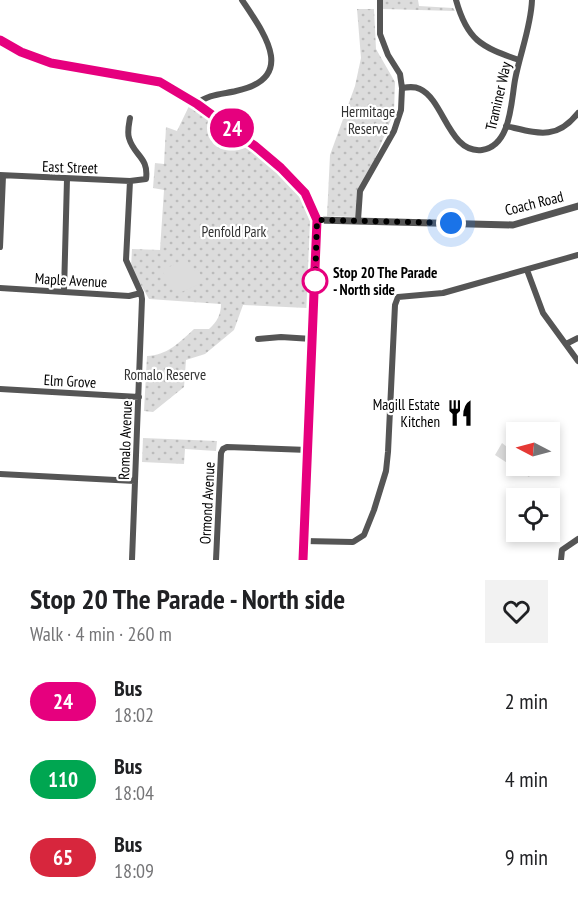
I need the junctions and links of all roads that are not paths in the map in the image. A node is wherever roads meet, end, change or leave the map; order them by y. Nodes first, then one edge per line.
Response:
1 (242, 0) edge
2 (380, 0) edge
3 (456, 0) edge
4 (532, 0) edge
5 (0, 40) edge
6 (519, 60) junction
7 (402, 88) junction
8 (197, 104) junction
9 (578, 113) edge
10 (130, 118) dead end
11 (506, 126) junction
12 (2, 176) edge
13 (67, 179) junction
14 (130, 181) junction
15 (578, 206) edge
16 (317, 220) junction
17 (358, 220) junction
18 (0, 247) edge
19 (578, 255) edge
20 (527, 270) junction
21 (0, 288) edge
22 (64, 292) junction
23 (141, 292) junction
24 (578, 338) edge
25 (258, 339) dead end
26 (312, 339) junction
27 (566, 344) junction
28 (578, 361) edge
29 (0, 389) edge
30 (139, 398) junction
31 (308, 450) junction
32 (0, 474) edge
33 (135, 481) junction
34 (578, 539) edge
35 (304, 541) junction
36 (132, 560) edge
37 (216, 560) edge
38 (303, 560) edge
39 (561, 560) edge

1 - 8 street
2 - 7 street
3 - 6 street
4 - 6 street, Traminer Way
5 - 8 street
6 - 11 street, Traminer Way
7 - 11 street, Traminer Way
7 - 17 street
8 - 16 street
9 - 11 street
10 - 14 street, East Street
12 - 13 street, East Street
12 - 18 street
13 - 14 street, East Street
13 - 22 street
14 - 23 street, Romalo Avenue
15 - 17 street, Coach Road
16 - 17 street, Coach Road
16 - 26 main road
19 - 20 street
20 - 27 street
20 - 35 street
21 - 22 street, Maple Avenue
22 - 23 street, Maple Avenue
23 - 30 street, Romalo Avenue
24 - 27 street
25 - 26 street
26 - 31 main road
27 - 28 street
29 - 30 street, Elm Grove
30 - 33 street, Romalo Avenue
31 - 35 main road
31 - 37 street, Ormond Avenue
32 - 33 street
33 - 36 street, Romalo Avenue
34 - 39 street
35 - 38 main road

